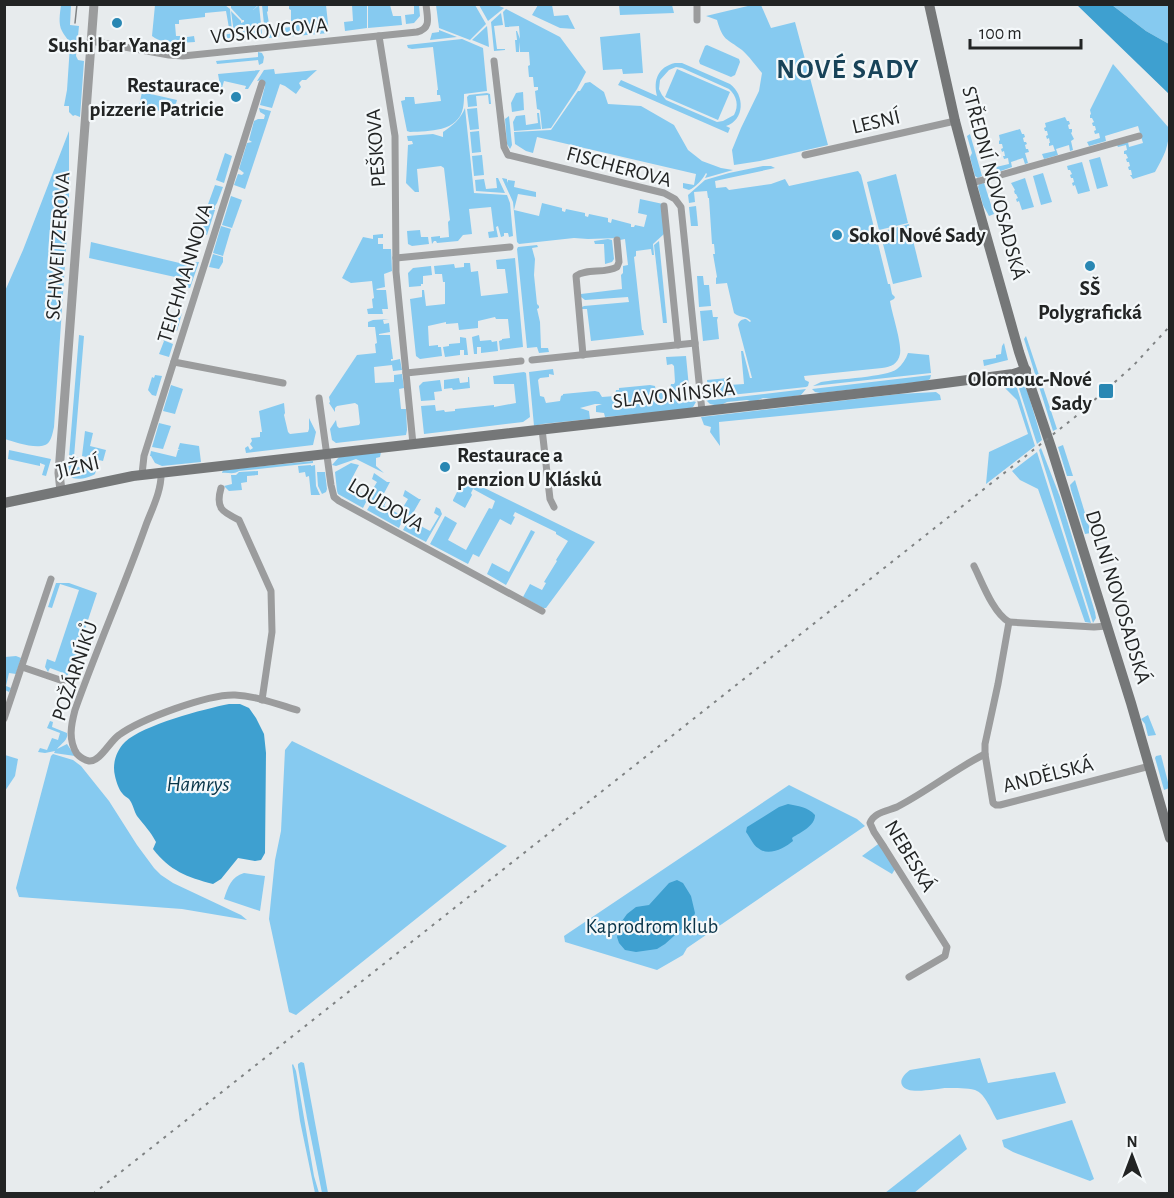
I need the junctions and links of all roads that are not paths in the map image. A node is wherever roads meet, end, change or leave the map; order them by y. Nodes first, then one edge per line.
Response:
1 (94, 4) edge
2 (426, 4) edge
3 (697, 4) edge
4 (929, 4) edge
5 (698, 20) dead end
6 (379, 36) junction
7 (91, 41) junction
8 (494, 61) dead end
9 (262, 82) dead end
10 (956, 121) junction
11 (1139, 136) dead end
12 (805, 155) dead end
13 (972, 183) junction
14 (664, 206) dead end
15 (617, 240) dead end
16 (510, 247) dead end
17 (396, 258) junction
18 (695, 343) junction
19 (678, 345) junction
20 (583, 355) junction
21 (532, 360) dead end
22 (521, 361) dead end
23 (174, 362) junction
24 (1026, 370) junction
25 (406, 373) junction
26 (283, 383) dead end
27 (320, 398) dead end
28 (702, 411) junction
29 (542, 429) junction
30 (413, 444) junction
31 (326, 454) junction
32 (161, 472) junction
33 (142, 474) junction
34 (221, 488) dead end
35 (60, 491) junction
36 (4, 503) edge
37 (554, 507) dead end
38 (974, 566) dead end
39 (51, 579) dead end
40 (542, 611) dead end
41 (1009, 622) junction
42 (1107, 626) junction
43 (22, 667) junction
44 (63, 681) dead end
45 (262, 700) junction
46 (297, 711) dead end
47 (4, 719) edge
48 (985, 753) junction
49 (1150, 766) junction
50 (1170, 838) edge
51 (909, 977) dead end

1 - 7 street, SCHWEITZEROVA
2 - 6 street, VOSKOVCOVA
3 - 5 street
4 - 10 main road, STŘEDNÍ NOVOSADSKÁ
6 - 7 street, VOSKOVCOVA
6 - 17 street, PEŠKOVA
7 - 35 street, SCHWEITZEROVA
8 - 18 street, FISCHEROVA
9 - 23 street, TEICHMANNOVA
10 - 12 street, LESNÍ
10 - 13 main road, STŘEDNÍ NOVOSADSKÁ
11 - 13 street
13 - 24 main road, STŘEDNÍ NOVOSADSKÁ
14 - 19 street, FISCHEROVA
15 - 20 street
16 - 17 street
17 - 25 street, PEŠKOVA
18 - 19 street
18 - 28 street, FISCHEROVA
19 - 20 street
20 - 21 street
22 - 25 street
23 - 26 street
23 - 33 street, TEICHMANNOVA
24 - 28 main road, SLAVONÍNSKÁ
24 - 42 main road, DOLNÍ NOVOSADSKÁ
25 - 30 street, PEŠKOVA
27 - 31 street
28 - 29 main road, SLAVONÍNSKÁ
29 - 30 main road, SLAVONÍNSKÁ
29 - 37 street
30 - 31 main road, SLAVONÍNSKÁ
31 - 32 main road, SLAVONÍNSKÁ
31 - 40 street, LOUDOVA
32 - 33 main road, JIŽNÍ
32 - 45 street, POŽÁRNÍKŮ
33 - 35 main road, JIŽNÍ
34 - 45 street
35 - 36 main road, JIŽNÍ
38 - 41 street
39 - 43 street
41 - 42 street
41 - 48 street, ANDĚLSKÁ
42 - 49 main road, DOLNÍ NOVOSADSKÁ
43 - 44 street
43 - 47 street
45 - 46 street, POŽÁRNÍKŮ
48 - 49 street, ANDĚLSKÁ
48 - 51 street, NEBESKÁ
49 - 50 main road, DOLNÍ NOVOSADSKÁ

